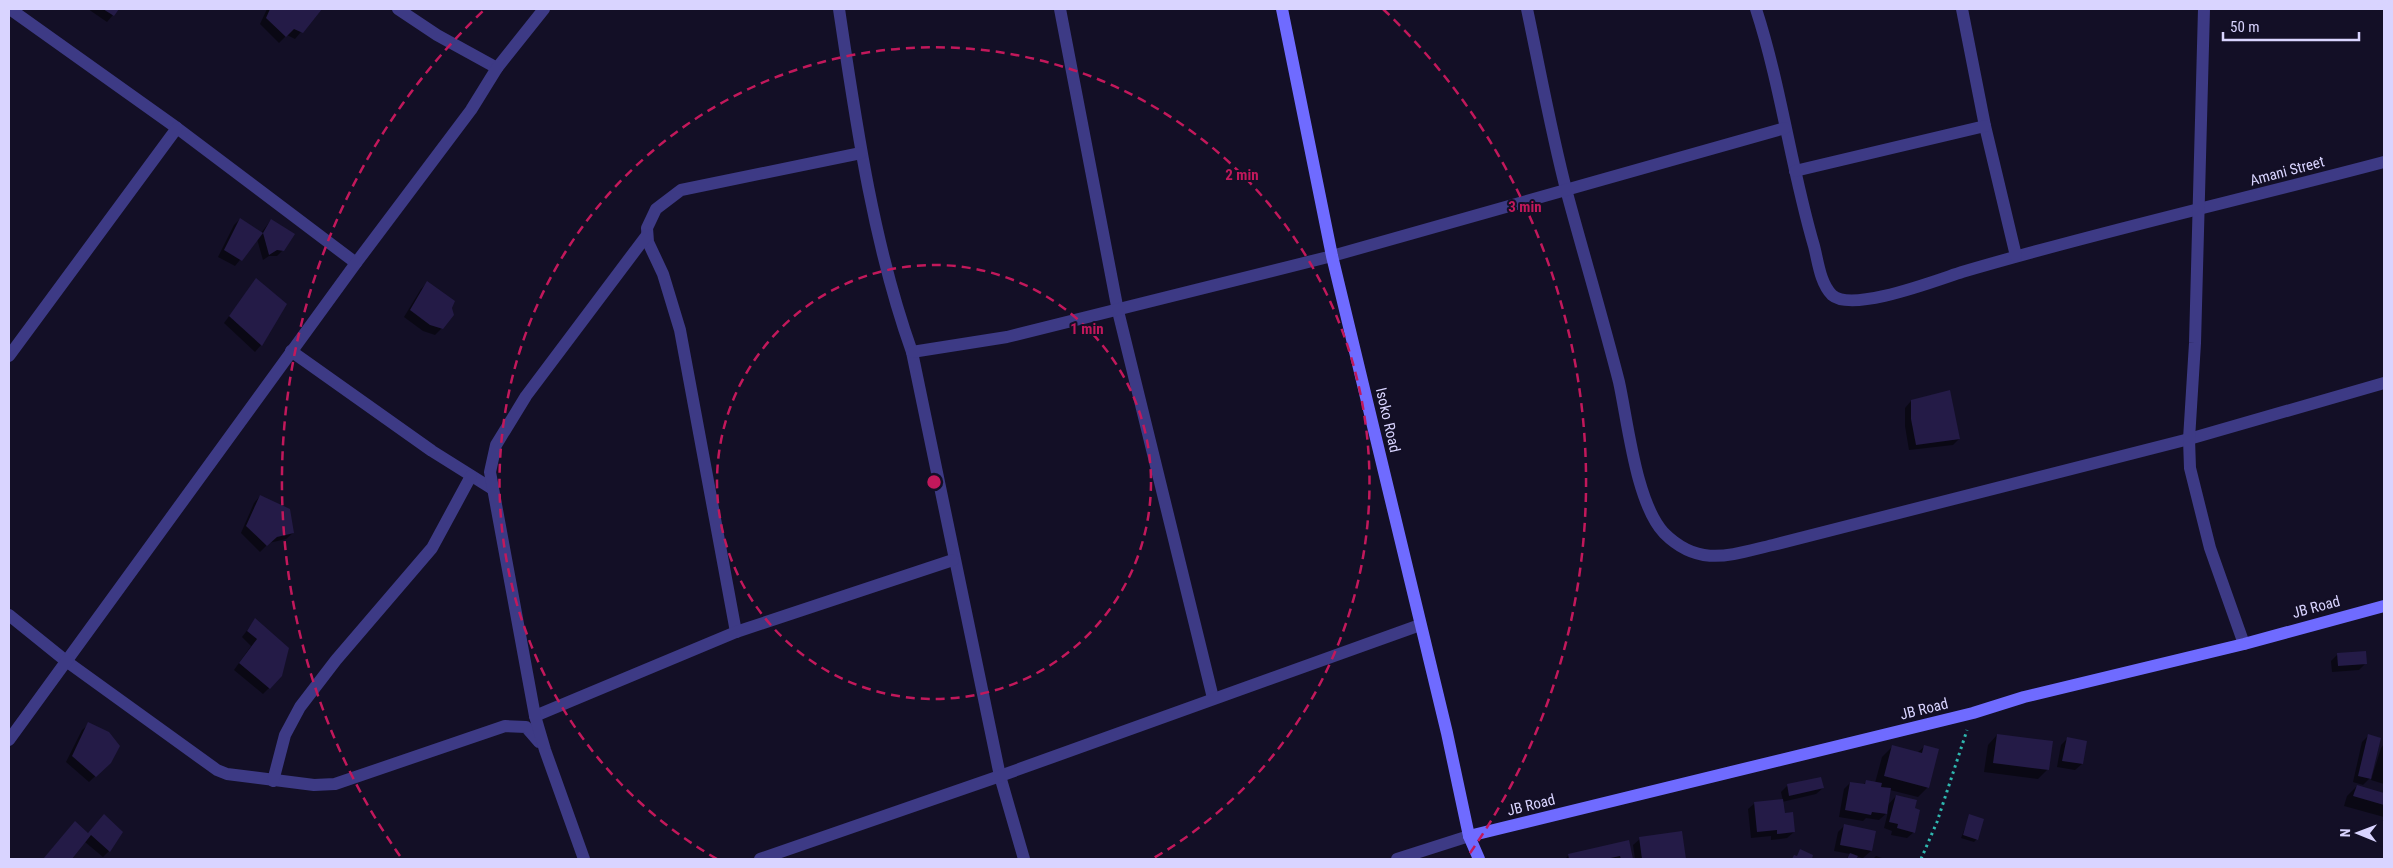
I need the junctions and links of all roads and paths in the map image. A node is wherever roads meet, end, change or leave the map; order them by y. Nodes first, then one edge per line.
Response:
1 (10, 9) edge
2 (398, 9) edge
3 (544, 9) edge
4 (839, 9) edge
5 (1060, 9) edge
6 (1282, 9) edge
7 (1527, 9) edge
8 (1756, 9) edge
9 (1962, 9) edge
10 (2204, 9) edge
11 (497, 68) junction
12 (1985, 126) junction
13 (176, 128) junction
14 (1785, 128) junction
15 (861, 153) junction
16 (2384, 162) edge
17 (1795, 171) junction
18 (1566, 191) junction
19 (2198, 211) junction
20 (647, 235) junction
21 (1332, 256) junction
22 (2016, 256) junction
23 (356, 263) junction
24 (1118, 311) junction
25 (11, 350) edge
26 (291, 351) junction
27 (912, 352) junction
28 (2384, 383) edge
29 (2189, 439) junction
30 (471, 476) junction
31 (491, 488) junction
32 (953, 560) junction
33 (2384, 606) edge
34 (9, 615) edge
35 (1420, 625) junction
36 (736, 632) junction
37 (2244, 644) junction
38 (66, 660) junction
39 (1213, 698) junction
40 (1973, 713) junction
41 (535, 716) junction
42 (9, 740) edge
43 (544, 750) junction
44 (1000, 776) junction
45 (273, 781) junction
46 (1470, 836) junction
47 (584, 859) edge
48 (760, 859) edge
49 (1024, 859) edge
50 (1397, 859) edge
51 (1480, 859) edge
52 (1921, 859) edge

1 - 13 street
2 - 11 street
3 - 11 street
4 - 15 street
5 - 24 street
6 - 21 street, Isoko Road
7 - 18 street
8 - 14 street, Amani Street
9 - 12 street
10 - 19 street
11 - 23 street
12 - 17 street
12 - 22 street
13 - 23 street
13 - 25 street
14 - 17 street, Amani Street
14 - 18 street
15 - 20 street
15 - 27 street
16 - 19 street, Amani Street
17 - 22 street, Amani Street
18 - 21 street
18 - 29 street
19 - 22 street, Amani Street
19 - 29 street
20 - 31 street
20 - 36 street
21 - 24 street
21 - 35 street, Isoko Road
23 - 26 street
24 - 27 street
24 - 39 street
26 - 30 street
26 - 38 street
27 - 32 street
28 - 29 street
29 - 37 street
30 - 31 street
30 - 45 street
31 - 41 street
32 - 36 street
32 - 44 street
33 - 37 street, JB Road
34 - 38 street
35 - 39 street
35 - 46 street, Isoko Road
36 - 41 street
37 - 40 street, JB Road
38 - 42 street
38 - 45 street
39 - 44 street
40 - 46 street, JB Road
40 - 52 path
41 - 43 street
43 - 45 street
43 - 47 street
44 - 48 street
44 - 49 street
46 - 50 street
46 - 51 street, Isoko Road

